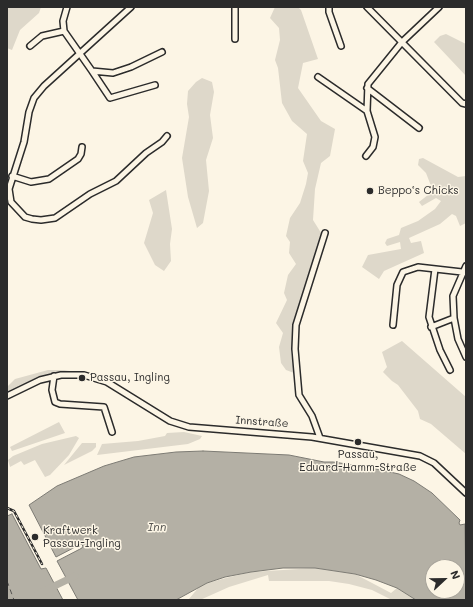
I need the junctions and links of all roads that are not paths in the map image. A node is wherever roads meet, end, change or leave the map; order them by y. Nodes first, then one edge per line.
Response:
1 (66, 7) edge
2 (131, 7) edge
3 (235, 7) edge
4 (329, 7) edge
5 (367, 7) edge
6 (430, 7) edge
7 (439, 7) edge
8 (435, 12) junction
9 (64, 31) junction
10 (235, 39) dead end
11 (402, 42) junction
12 (30, 46) dead end
13 (341, 46) dead end
14 (81, 52) junction
15 (162, 52) dead end
16 (92, 71) junction
17 (318, 77) dead end
18 (155, 85) dead end
19 (367, 88) junction
20 (466, 104) edge
21 (368, 111) junction
22 (419, 128) dead end
23 (166, 136) dead end
24 (82, 146) dead end
25 (366, 156) dead end
26 (12, 176) junction
27 (325, 233) dead end
28 (466, 266) edge
29 (435, 269) junction
30 (462, 272) junction
31 (454, 318) junction
32 (393, 325) dead end
33 (431, 327) junction
34 (466, 357) edge
35 (450, 370) dead end
36 (54, 376) junction
37 (7, 396) edge
38 (112, 432) dead end
39 (320, 438) junction
40 (466, 493) edge

1 - 9 street
2 - 14 street
3 - 10 street
4 - 13 street
5 - 11 street
6 - 8 street
7 - 8 street
8 - 11 street
9 - 12 street
9 - 14 street
11 - 19 street
11 - 20 street
14 - 16 street
14 - 26 street
15 - 16 street
16 - 18 street
17 - 21 street
19 - 21 street
19 - 22 street
21 - 25 street
23 - 26 street
24 - 26 street
27 - 39 street
28 - 30 street
29 - 30 street
29 - 32 street
29 - 33 street
30 - 31 street
31 - 33 street
31 - 34 street
33 - 35 street
36 - 37 street, Innstraße
36 - 38 street
36 - 39 street, Innstraße
39 - 40 street, Innstraße

